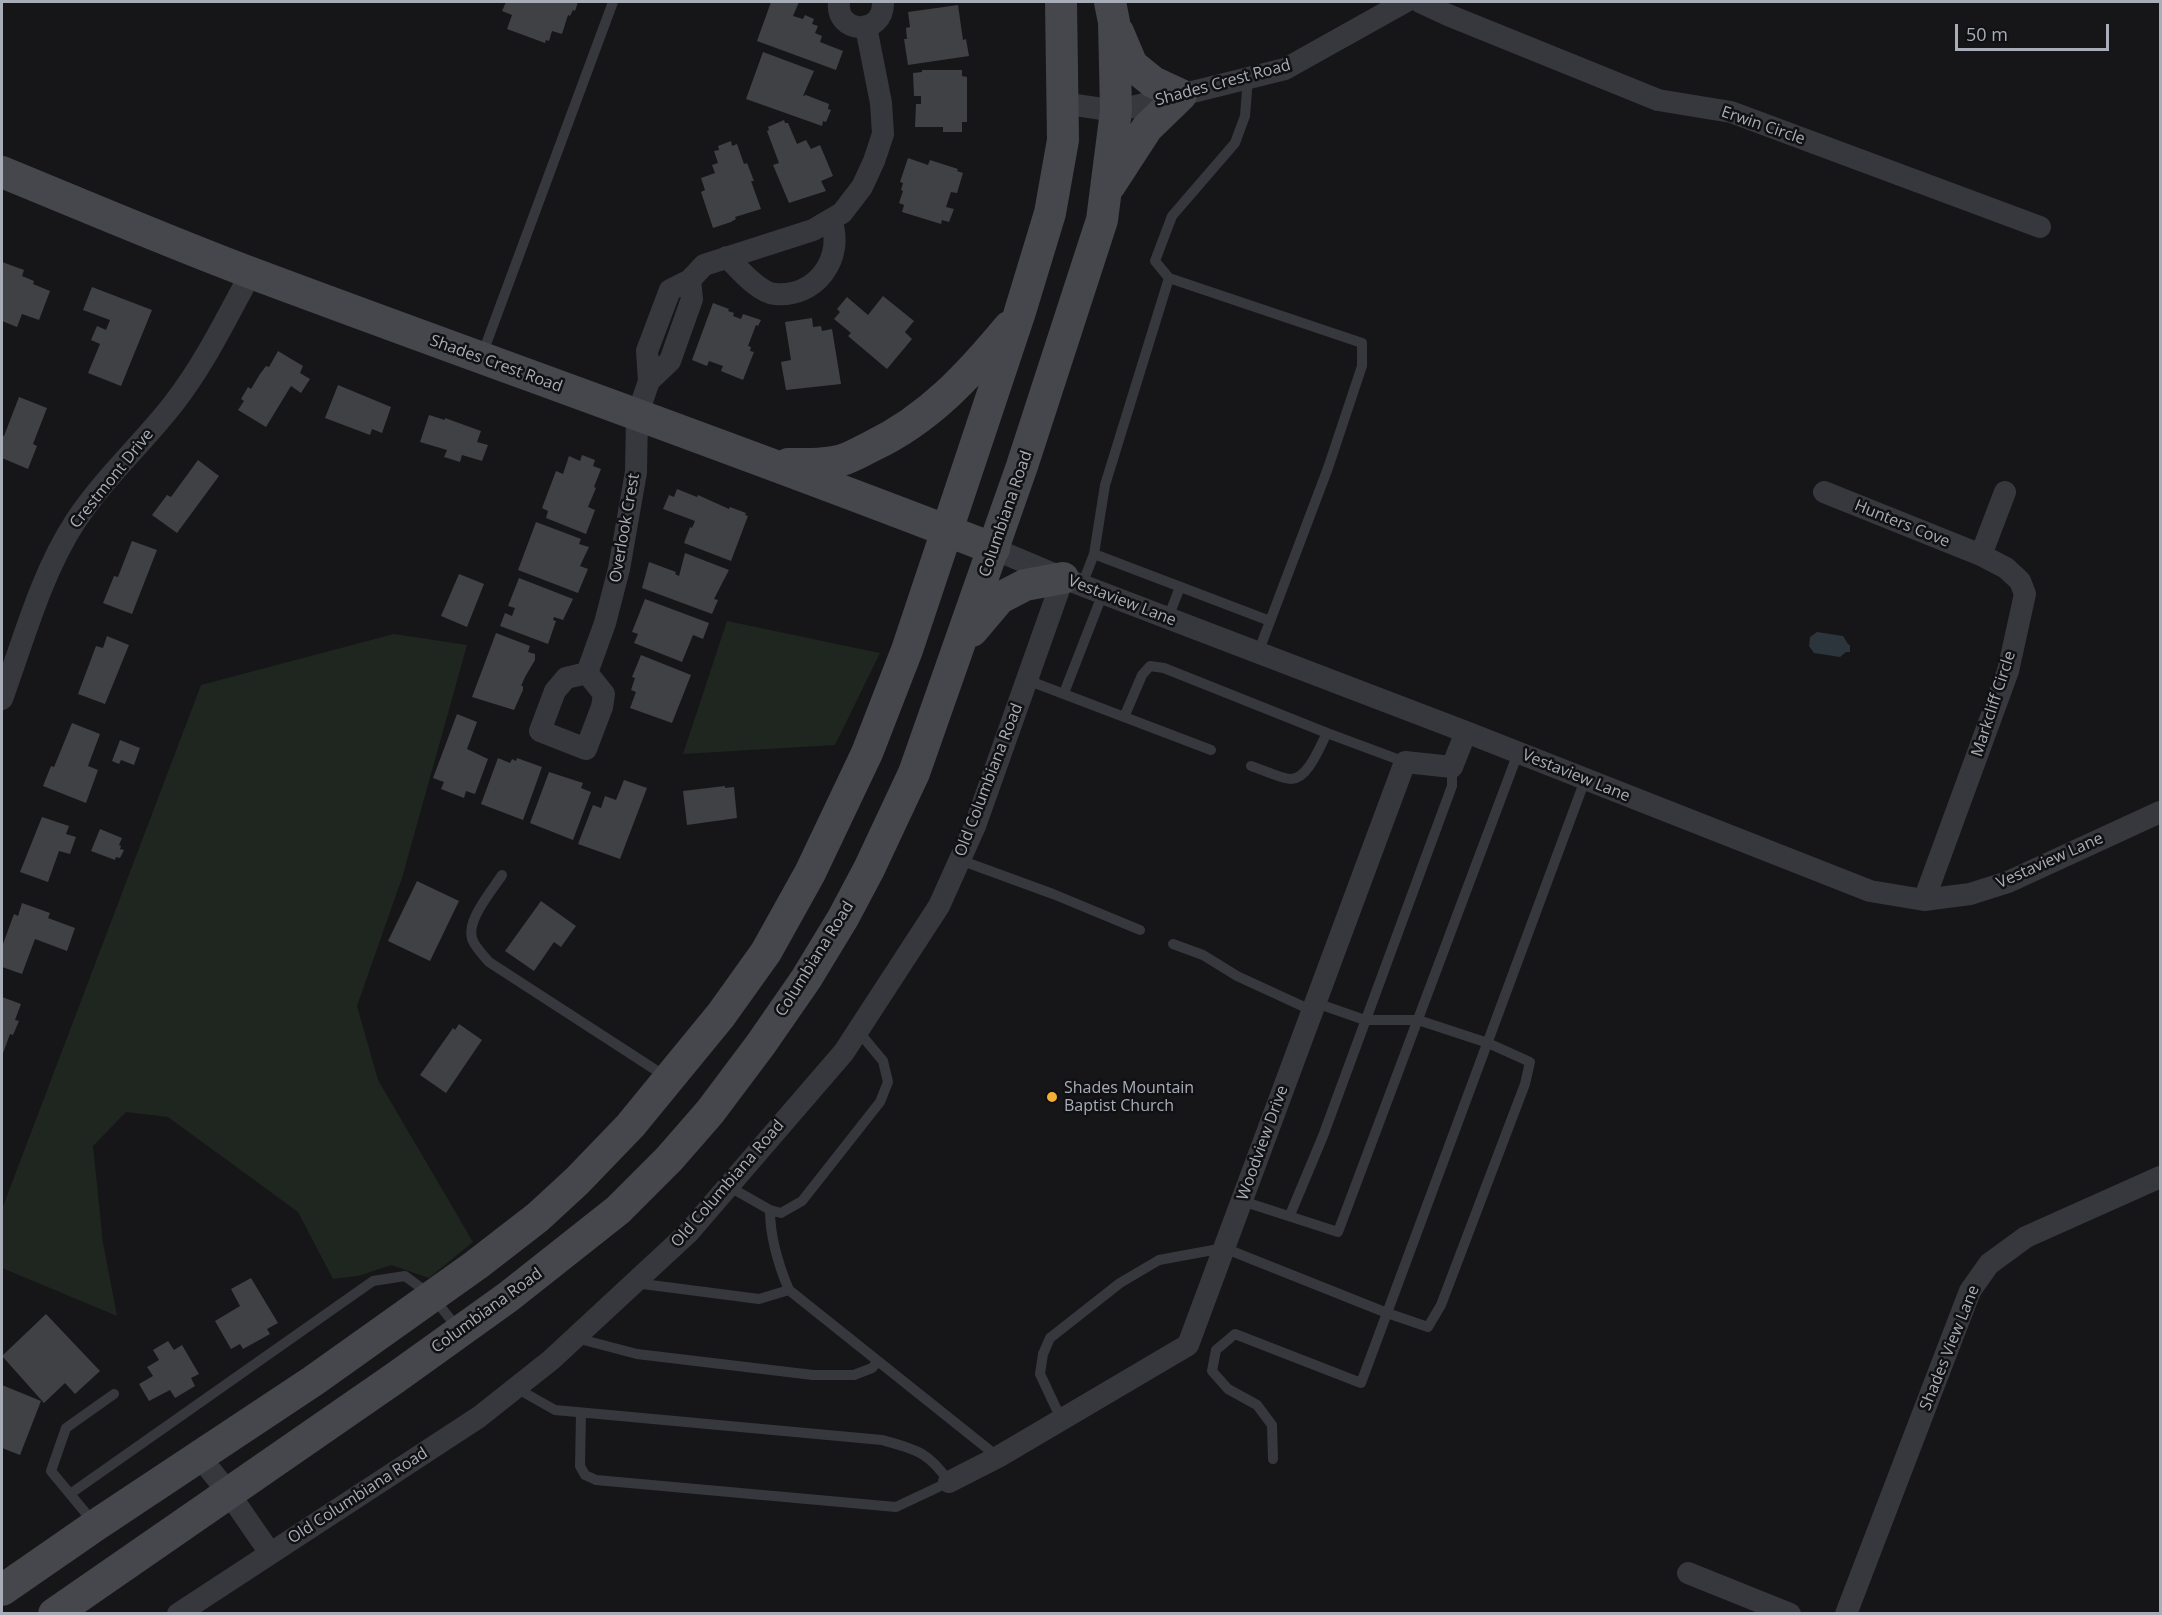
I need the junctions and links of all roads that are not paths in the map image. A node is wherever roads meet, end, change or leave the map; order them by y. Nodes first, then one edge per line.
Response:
1 (613, 2) edge
2 (839, 2) edge
3 (883, 2) edge
4 (1061, 2) edge
5 (1405, 2) edge
6 (1420, 2) edge
7 (1112, 12) edge
8 (866, 27) junction
9 (1248, 78) junction
10 (1181, 95) junction
11 (1062, 103) junction
12 (1116, 111) junction
13 (2, 172) edge
14 (1105, 193) junction
15 (831, 220) junction
16 (2040, 226) dead end
17 (727, 257) junction
18 (251, 273) junction
19 (1169, 278) junction
20 (1019, 315) junction
21 (481, 358) junction
22 (637, 416) junction
23 (775, 465) junction
24 (1824, 492) dead end
25 (2005, 492) dead end
26 (948, 531) junction
27 (994, 549) junction
28 (1094, 554) junction
29 (1980, 555) junction
30 (1072, 582) junction
31 (1180, 587) junction
32 (1103, 593) junction
33 (1168, 618) junction
34 (1270, 621) junction
35 (960, 646) junction
36 (1258, 653) junction
37 (586, 673) dead end
38 (1027, 680) junction
39 (1064, 693) junction
40 (2, 699) edge
41 (1125, 716) junction
42 (1466, 732) junction
43 (1327, 733) junction
44 (1211, 750) dead end
45 (867, 753) junction
46 (1518, 753) junction
47 (1405, 762) junction
48 (1251, 766) dead end
49 (914, 773) junction
50 (1452, 777) junction
51 (1585, 780) junction
52 (2160, 812) edge
53 (960, 860) junction
54 (502, 875) dead end
55 (1924, 900) junction
56 (1140, 930) dead end
57 (1173, 944) dead end
58 (1314, 1007) junction
59 (1365, 1020) junction
60 (1418, 1020) junction
61 (857, 1031) junction
62 (1488, 1043) junction
63 (670, 1079) junction
64 (710, 1112) junction
65 (2160, 1177) edge
66 (728, 1186) junction
67 (1242, 1202) junction
68 (770, 1210) junction
69 (1290, 1215) junction
70 (1224, 1248) junction
71 (634, 1283) junction
72 (789, 1290) junction
73 (432, 1296) junction
74 (1387, 1313) junction
75 (459, 1331) junction
76 (576, 1338) junction
77 (878, 1361) junction
78 (516, 1388) junction
79 (114, 1394) dead end
80 (581, 1413) junction
81 (1063, 1419) junction
82 (200, 1456) junction
83 (998, 1457) junction
84 (1273, 1459) dead end
85 (949, 1482) junction
86 (228, 1492) junction
87 (70, 1494) junction
88 (96, 1525) junction
89 (270, 1553) junction
90 (1688, 1572) dead end
91 (2, 1590) edge
92 (54, 1614) edge
93 (178, 1614) edge
94 (1790, 1614) edge
95 (1846, 1614) edge

1 - 21 lane
2 - 8 street
3 - 8 street
4 - 11 main road
5 - 9 street, Shades Crest Road
6 - 16 street, Erwin Circle
7 - 10 main road
7 - 12 main road, Columbiana Road
8 - 15 street, Overlook Crest
9 - 10 street, Shades Crest Road
9 - 19 lane
10 - 12 street, Shades Crest Road
10 - 14 main road
11 - 12 street, Shades Crest Road
11 - 20 main road
12 - 14 main road, Columbiana Road
13 - 18 main road, Shades Crest Road
14 - 27 main road, Columbiana Road
15 - 17 street, Overlook Crest
15 - 17 street
17 - 22 street, Overlook Crest
18 - 21 main road, Shades Crest Road
18 - 40 street, Crestmont Drive
19 - 28 lane
19 - 34 lane
20 - 23 main road
20 - 26 main road
21 - 22 main road, Shades Crest Road
22 - 23 main road, Shades Crest Road
22 - 37 street, Overlook Crest
23 - 26 main road, Shades Crest Road
24 - 29 street, Hunters Cove
25 - 29 street
26 - 27 main road, Shades Crest Road
26 - 45 main road
27 - 30 street, Vestaview Lane
27 - 35 main road, Columbiana Road
28 - 30 lane
28 - 31 lane
29 - 55 street, Markcliff Circle
30 - 32 street, Vestaview Lane
30 - 35 main road
30 - 38 street, Old Columbiana Road
31 - 33 lane
31 - 34 lane
32 - 33 street, Vestaview Lane
32 - 39 lane
33 - 36 street, Vestaview Lane
34 - 36 lane
35 - 49 main road, Columbiana Road
36 - 42 street, Vestaview Lane
38 - 39 lane
38 - 53 street, Old Columbiana Road
39 - 41 lane
41 - 43 lane
41 - 44 lane
42 - 46 street, Vestaview Lane
42 - 50 street
43 - 47 lane
43 - 48 lane
45 - 49 main road
45 - 63 main road
46 - 51 street, Vestaview Lane
46 - 60 lane
47 - 50 street
47 - 58 street, Woodview Drive
49 - 64 main road, Columbiana Road
50 - 59 lane
51 - 55 street, Vestaview Lane
51 - 62 lane
52 - 55 street, Vestaview Lane
53 - 56 lane
53 - 61 street, Old Columbiana Road
54 - 63 lane
57 - 58 lane
58 - 59 lane
58 - 67 street, Woodview Drive
59 - 60 lane
59 - 69 lane
60 - 62 lane
60 - 69 lane
61 - 66 street, Old Columbiana Road
61 - 68 lane
62 - 74 lane
62 - 74 lane
63 - 64 main road
63 - 73 main road
64 - 75 main road, Columbiana Road
65 - 95 street, Shades View Lane
66 - 68 lane
66 - 71 street, Old Columbiana Road
67 - 69 lane
67 - 70 street, Woodview Drive
68 - 72 lane
70 - 74 lane
70 - 81 street, Woodview Drive
70 - 81 lane
71 - 72 lane
71 - 76 street, Old Columbiana Road
72 - 77 lane
73 - 75 lane
73 - 82 main road
73 - 87 lane
74 - 84 lane
75 - 86 main road, Columbiana Road
76 - 77 lane
76 - 78 street, Old Columbiana Road
77 - 83 lane
78 - 80 lane
78 - 89 street, Old Columbiana Road
79 - 87 lane
80 - 85 lane
80 - 85 lane
81 - 83 street, Woodview Drive
82 - 86 street
82 - 88 main road
83 - 85 street, Woodview Drive
86 - 89 street
86 - 92 main road, Columbiana Road
87 - 88 lane
88 - 91 main road
89 - 93 street, Old Columbiana Road
90 - 94 street

